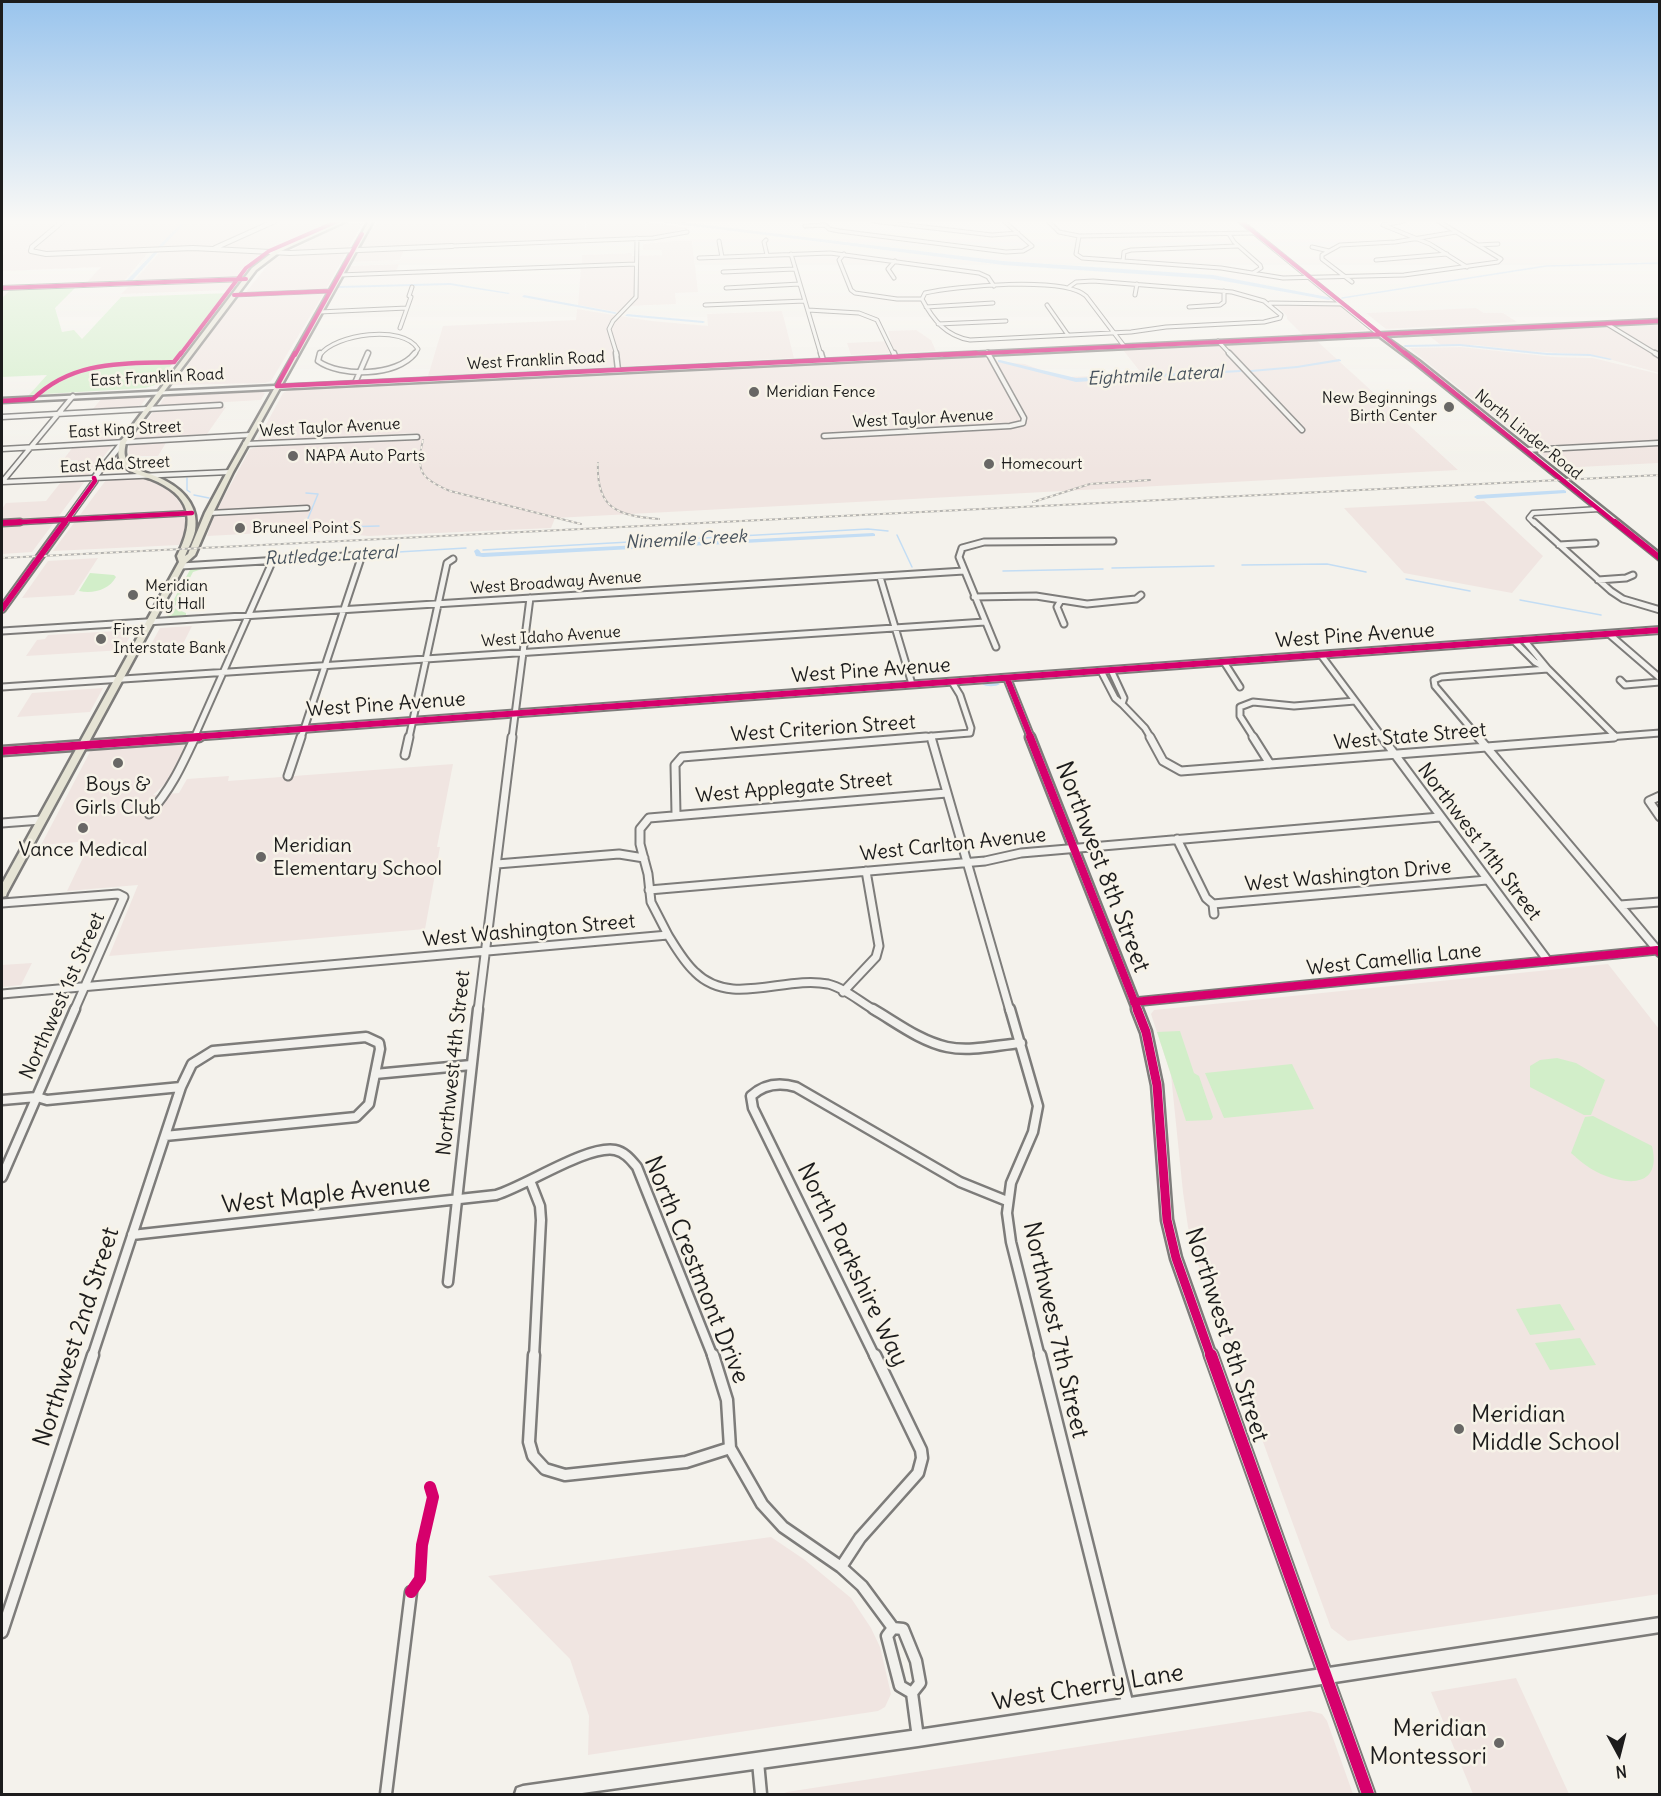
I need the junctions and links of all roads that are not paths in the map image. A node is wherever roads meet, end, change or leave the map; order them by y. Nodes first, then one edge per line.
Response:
1 (227, 305) edge
2 (323, 305) edge
3 (408, 305) edge
4 (630, 305) edge
5 (705, 305) dead end
6 (710, 305) edge
7 (806, 305) edge
8 (963, 305) edge
9 (1047, 305) dead end
10 (1091, 305) edge
11 (1220, 305) edge
12 (1272, 305) edge
13 (1343, 305) edge
14 (926, 307) joint
15 (1189, 307) dead end
16 (407, 308) junction
17 (808, 310) junction
18 (319, 312) junction
19 (1006, 321) dead end
20 (1659, 321) edge
21 (938, 324) junction
22 (1607, 324) junction
23 (399, 328) dead end
24 (1114, 333) junction
25 (1379, 334) junction
26 (1068, 335) junction
27 (1218, 341) junction
28 (1124, 346) junction
29 (987, 352) junction
30 (368, 353) dead end
31 (895, 356) junction
32 (1659, 356) edge
33 (823, 360) junction
34 (618, 370) junction
35 (359, 372) junction
36 (355, 383) junction
37 (277, 386) junction
38 (160, 392) junction
39 (73, 396) junction
40 (2, 400) edge
41 (220, 405) dead end
42 (147, 409) junction
43 (58, 414) junction
44 (2, 417) edge
45 (1302, 430) dead end
46 (250, 435) junction
47 (417, 436) dead end
48 (824, 436) dead end
49 (123, 442) junction
50 (1658, 443) dead end
51 (245, 444) junction
52 (31, 447) junction
53 (2, 449) edge
54 (1526, 450) junction
55 (230, 472) junction
56 (147, 476) junction
57 (94, 478) junction
58 (2, 482) edge
59 (307, 508) dead end
60 (1599, 509) junction
61 (192, 513) junction
62 (209, 513) junction
63 (66, 520) junction
64 (2, 523) edge
65 (1113, 541) dead end
66 (1595, 543) dead end
67 (1559, 546) junction
68 (1659, 558) edge
69 (453, 559) dead end
70 (273, 560) junction
71 (182, 564) junction
72 (964, 572) junction
73 (1633, 574) dead end
74 (880, 577) junction
75 (1598, 580) junction
76 (1140, 595) dead end
77 (974, 597) junction
78 (530, 598) junction
79 (1061, 600) junction
80 (437, 604) junction
81 (2, 609) edge
82 (343, 610) junction
83 (1659, 610) edge
84 (248, 616) junction
85 (150, 622) junction
86 (985, 622) junction
87 (1064, 624) dead end
88 (895, 628) junction
89 (1659, 630) edge
90 (2, 631) edge
91 (1609, 634) junction
92 (1524, 640) junction
93 (1514, 641) junction
94 (996, 647) dead end
95 (524, 653) junction
96 (1321, 655) junction
97 (424, 660) junction
98 (1224, 662) junction
99 (324, 666) junction
100 (1548, 669) junction
101 (1111, 670) junction
102 (1101, 671) junction
103 (222, 672) junction
104 (1007, 678) junction
105 (120, 680) junction
106 (1620, 680) dead end
107 (1659, 680) edge
108 (952, 681) junction
109 (912, 684) junction
110 (2, 687) edge
111 (1239, 687) dead end
112 (1355, 701) junction
113 (1122, 704) junction
114 (516, 712) junction
115 (412, 720) junction
116 (304, 728) junction
117 (1659, 733) edge
118 (194, 736) junction
119 (1615, 736) junction
120 (931, 737) junction
121 (84, 744) junction
122 (1485, 747) junction
123 (2, 751) edge
124 (1394, 754) junction
125 (405, 755) dead end
126 (1270, 764) junction
127 (288, 776) dead end
128 (948, 793) junction
129 (1659, 796) edge
130 (149, 814) dead end
131 (676, 814) junction
132 (1440, 817) junction
133 (1659, 817) edge
134 (41, 820) junction
135 (2, 823) edge
136 (1177, 839) junction
137 (1074, 848) junction
138 (644, 858) junction
139 (968, 862) junction
140 (497, 864) junction
141 (866, 871) junction
142 (1487, 880) junction
143 (649, 890) junction
144 (2, 893) edge
145 (1659, 902) edge
146 (2, 903) edge
147 (1213, 904) junction
148 (1620, 905) junction
149 (1214, 914) dead end
150 (668, 935) junction
151 (484, 951) junction
152 (1658, 952) edge
153 (1548, 961) junction
154 (85, 987) junction
155 (843, 992) junction
156 (2, 994) edge
157 (1134, 1002) junction
158 (1021, 1043) junction
159 (471, 1065) junction
160 (375, 1074) junction
161 (182, 1087) junction
162 (37, 1097) junction
163 (2, 1100) edge
164 (165, 1136) junction
165 (622, 1153) joint
166 (2, 1177) edge
167 (531, 1184) junction
168 (457, 1200) junction
169 (1007, 1201) junction
170 (132, 1235) junction
171 (448, 1282) dead end
172 (730, 1448) junction
173 (842, 1567) junction
174 (411, 1593) dead end
175 (1659, 1625) edge
176 (893, 1628) junction
177 (2, 1632) edge
178 (1326, 1676) junction
179 (912, 1693) junction
180 (1128, 1707) junction
181 (918, 1738) junction
182 (758, 1762) junction
183 (386, 1794) edge
184 (523, 1794) edge
185 (761, 1794) edge
186 (1368, 1794) edge

1 - 38 main road
2 - 18 main road
3 - 16 street
4 - 34 street
5 - 6 street
7 - 17 street
8 - 14 street
9 - 26 street
10 - 24 street
11 - 15 street
12 - 24 street
13 - 25 street
14 - 21 street
16 - 18 street
16 - 23 street
17 - 31 street
17 - 33 street
18 - 37 main road
19 - 21 street
20 - 22 main road, West Franklin Road
21 - 26 street
22 - 25 main road, West Franklin Road
22 - 32 street
24 - 26 street
24 - 28 street
25 - 27 main road, West Franklin Road
25 - 54 main road, North Linder Road
27 - 28 main road, West Franklin Road
27 - 45 street
28 - 29 main road, West Franklin Road
29 - 31 main road, West Franklin Road
29 - 48 street, West Taylor Avenue
30 - 35 street
31 - 33 main road, West Franklin Road
33 - 34 main road, West Franklin Road
34 - 36 main road, West Franklin Road
35 - 35 street
35 - 36 street
36 - 37 main road, West Franklin Road
37 - 38 main road, East Franklin Road
37 - 46 main road
38 - 39 main road, East Franklin Road
38 - 42 main road
39 - 40 main road, East Franklin Road
39 - 43 street
41 - 42 street
42 - 43 street
42 - 49 main road
43 - 44 street
43 - 52 street
46 - 49 street, East King Street
46 - 51 main road
47 - 51 street, West Taylor Avenue
49 - 52 street, East King Street
49 - 56 main road
49 - 57 street
50 - 54 street
51 - 55 main road
52 - 53 street, East King Street
52 - 58 street
54 - 60 main road, North Linder Road
55 - 56 street, East Ada Street
55 - 62 main road
56 - 57 street, East Ada Street
56 - 61 main road
57 - 58 street, East Ada Street
57 - 63 street
59 - 62 street
60 - 67 street
60 - 68 main road, North Linder Road
61 - 63 street
61 - 71 main road
62 - 71 main road
63 - 64 street
63 - 81 street
65 - 72 street
66 - 67 street
67 - 75 street
69 - 80 street
70 - 71 street
70 - 82 street
70 - 84 street
71 - 85 main road
72 - 74 street, West Broadway Avenue
72 - 77 street
73 - 75 street
74 - 78 street, West Broadway Avenue
74 - 88 street
75 - 83 street
76 - 79 street
77 - 79 street
77 - 86 street
78 - 80 street, West Broadway Avenue
78 - 95 street, Northwest 4th Street
79 - 87 street
80 - 82 street, West Broadway Avenue
80 - 97 street
82 - 84 street, West Broadway Avenue
82 - 99 street
84 - 85 street, West Broadway Avenue
84 - 103 street
85 - 90 street, West Broadway Avenue
85 - 105 main road
86 - 88 street, West Idaho Avenue
86 - 94 street
88 - 95 street, West Idaho Avenue
88 - 109 street
89 - 91 street, West Pine Avenue
91 - 92 street, West Pine Avenue
91 - 107 street
92 - 93 street, West Pine Avenue
92 - 100 street
93 - 96 street, West Pine Avenue
93 - 100 street
95 - 97 street, West Idaho Avenue
95 - 114 street, Northwest 4th Street
96 - 98 street, West Pine Avenue
96 - 112 street, Northwest 11th Street
97 - 99 street, West Idaho Avenue
97 - 115 street
98 - 101 street, West Pine Avenue
98 - 111 street
99 - 103 street, West Idaho Avenue
99 - 116 street
100 - 119 street
100 - 122 street
101 - 102 street, West Pine Avenue
101 - 113 street
102 - 104 street, West Pine Avenue
102 - 113 street
103 - 105 street, West Idaho Avenue
103 - 118 street
104 - 108 street, West Pine Avenue
104 - 137 street, Northwest 8th Street
105 - 110 street, West Idaho Avenue
105 - 121 main road
106 - 107 street
108 - 109 street, West Pine Avenue
108 - 120 street, West Criterion Street
109 - 114 street, West Pine Avenue
112 - 124 street, Northwest 11th Street
112 - 126 street
113 - 126 street, West State Street
114 - 115 street, West Pine Avenue
114 - 140 street, Northwest 4th Street
115 - 116 street, West Pine Avenue
115 - 125 street
116 - 118 street, West Pine Avenue
116 - 127 street
117 - 119 street, West State Street
118 - 121 street, West Pine Avenue
118 - 130 street
119 - 122 street, West State Street
120 - 128 street, Northwest 7th Street
120 - 131 street, West Criterion Street
121 - 123 street, West Pine Avenue
121 - 134 main road
122 - 124 street, West State Street
122 - 148 street
124 - 126 street, West State Street
124 - 132 street, Northwest 11th Street
128 - 131 street, West Applegate Street
128 - 139 street, Northwest 7th Street
129 - 133 street
131 - 138 street, West Applegate Street
132 - 136 street, West Carlton Avenue
132 - 142 street, Northwest 11th Street
134 - 135 street
134 - 144 main road
136 - 137 street, West Carlton Avenue
136 - 147 street
137 - 139 street, West Carlton Avenue
137 - 157 street, Northwest 8th Street
138 - 140 street
138 - 143 street
139 - 141 street, West Carlton Avenue
139 - 158 street, Northwest 7th Street
140 - 151 street, Northwest 4th Street
141 - 143 street, West Carlton Avenue
141 - 155 street
142 - 147 street, West Washington Drive
142 - 153 street, Northwest 11th Street
143 - 150 street
145 - 148 street
146 - 154 street, Northwest 1st Street
147 - 149 street
148 - 152 street
150 - 151 street, West Washington Street
150 - 155 street
151 - 154 street, West Washington Street
151 - 159 street, Northwest 4th Street
152 - 153 street, West Camellia Lane
153 - 157 street, West Camellia Lane
154 - 156 street, West Washington Street
154 - 162 street, Northwest 1st Street
155 - 158 street
157 - 178 street, Northwest 8th Street
158 - 169 street, Northwest 7th Street
159 - 160 street
159 - 168 street, Northwest 4th Street
160 - 161 street, Northwest 2nd Street
160 - 164 street
161 - 162 street
161 - 164 street, Northwest 2nd Street
162 - 163 street
162 - 166 street, Northwest 1st Street
164 - 170 street, Northwest 2nd Street
165 - 167 street, West Maple Avenue
165 - 172 street, North Crestmont Drive
167 - 168 street, West Maple Avenue
167 - 172 street
168 - 170 street, West Maple Avenue
168 - 171 street, Northwest 4th Street
169 - 173 street, North Parkshire Way
169 - 180 street, Northwest 7th Street
170 - 177 street, Northwest 2nd Street
172 - 173 street, North Crestmont Drive
173 - 176 street, North Crestmont Drive
174 - 183 street
175 - 178 main road, West Cherry Lane
176 - 179 street, North Crestmont Drive
176 - 179 street, North Crestmont Drive
178 - 180 main road, West Cherry Lane
178 - 186 street, Northwest 8th Street
179 - 181 street, North Crestmont Drive
180 - 181 main road, West Cherry Lane
181 - 182 main road, West Cherry Lane
182 - 184 main road, West Cherry Lane
182 - 185 street

